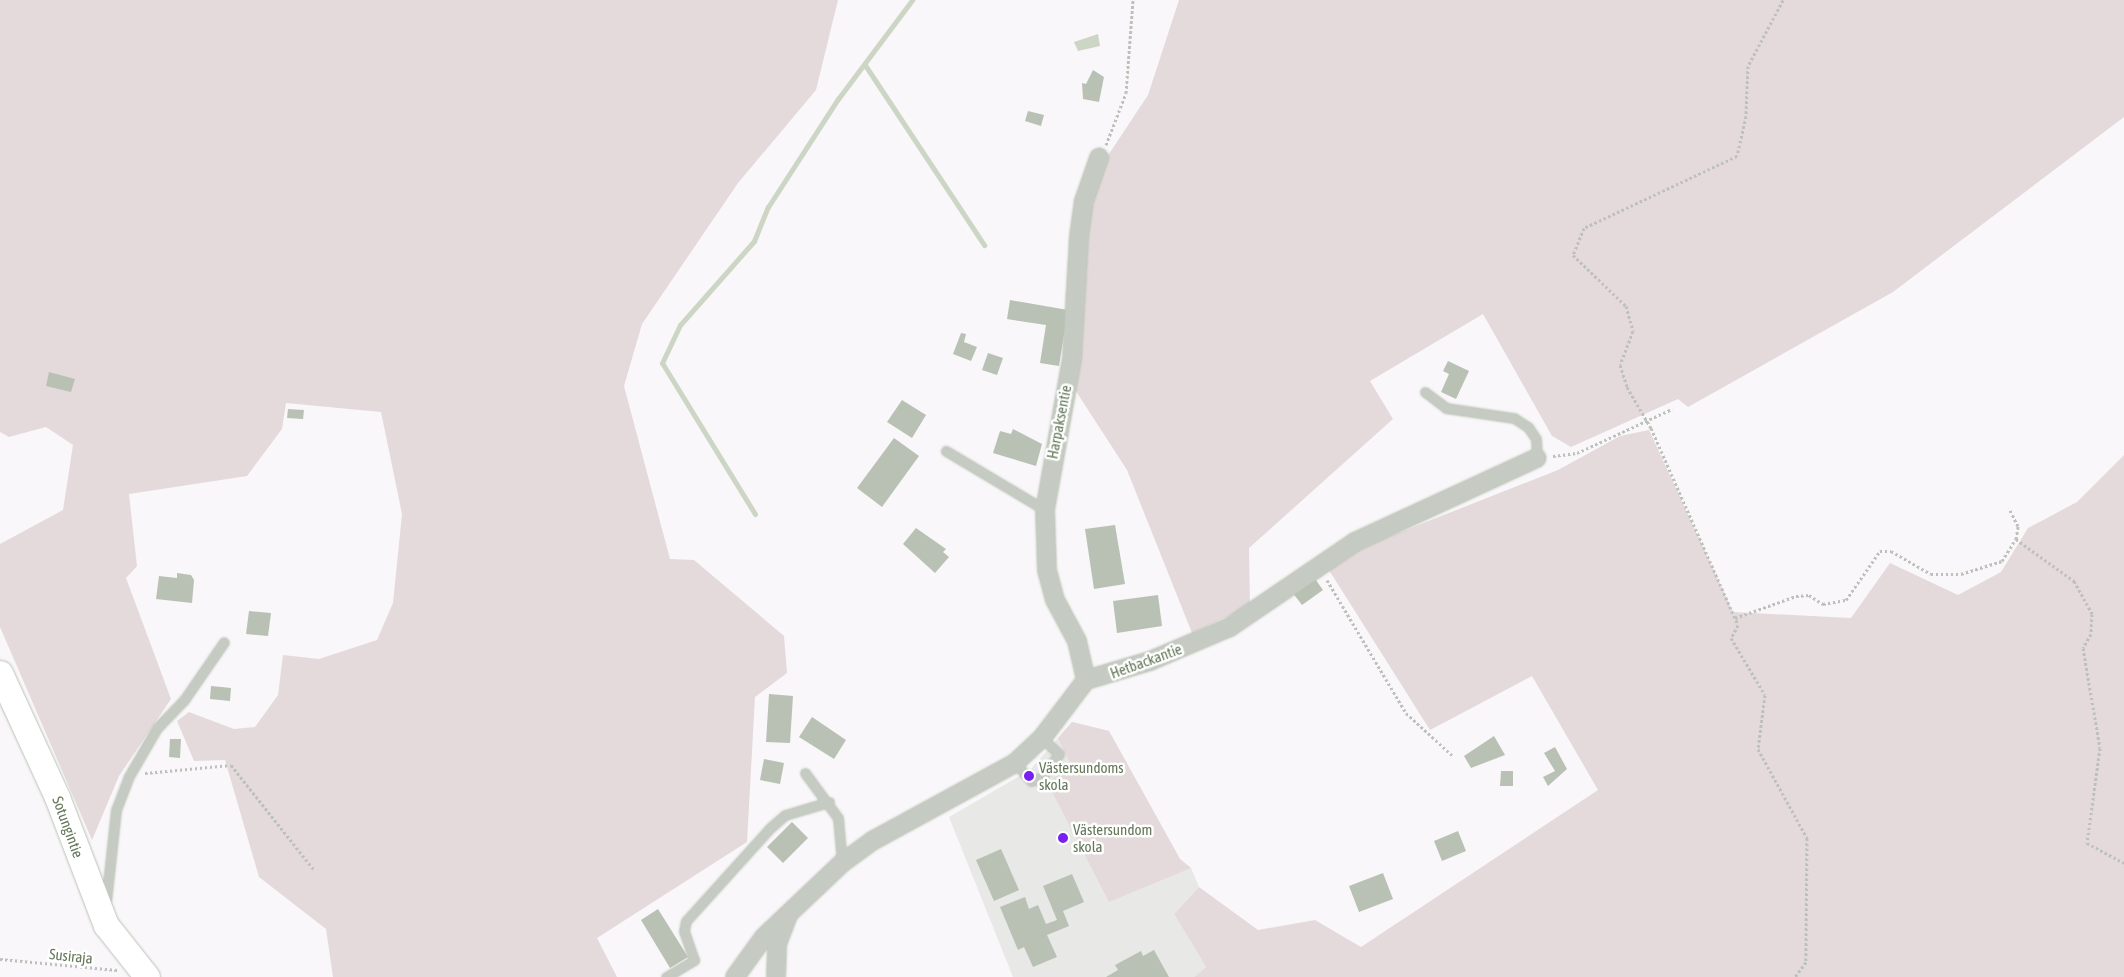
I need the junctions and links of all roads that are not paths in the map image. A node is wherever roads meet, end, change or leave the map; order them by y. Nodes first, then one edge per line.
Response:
1 (1099, 158) road end
2 (1425, 392) dead end
3 (946, 451) dead end
4 (1537, 458) joint
5 (1045, 510) junction
6 (224, 642) dead end
7 (0, 673) edge
8 (1086, 680) junction
9 (1042, 738) junction
10 (1014, 763) junction
11 (805, 773) dead end
12 (829, 802) junction
13 (842, 863) junction
14 (790, 911) junction
15 (106, 925) junction
16 (142, 975) edge
17 (666, 977) edge
18 (735, 977) edge
19 (776, 977) edge

1 - 5 street, Harpaksentie
2 - 4 lane
3 - 5 lane
4 - 8 street, Hetbackantie
5 - 8 street, Harpaksentie
6 - 15 lane
7 - 15 street, Sotungintie
8 - 9 street
9 - 10 street
9 - 10 lane
10 - 13 street
11 - 12 lane
12 - 13 lane
12 - 17 lane
13 - 14 street
14 - 18 street
14 - 19 street
15 - 16 street, Sotungintie

